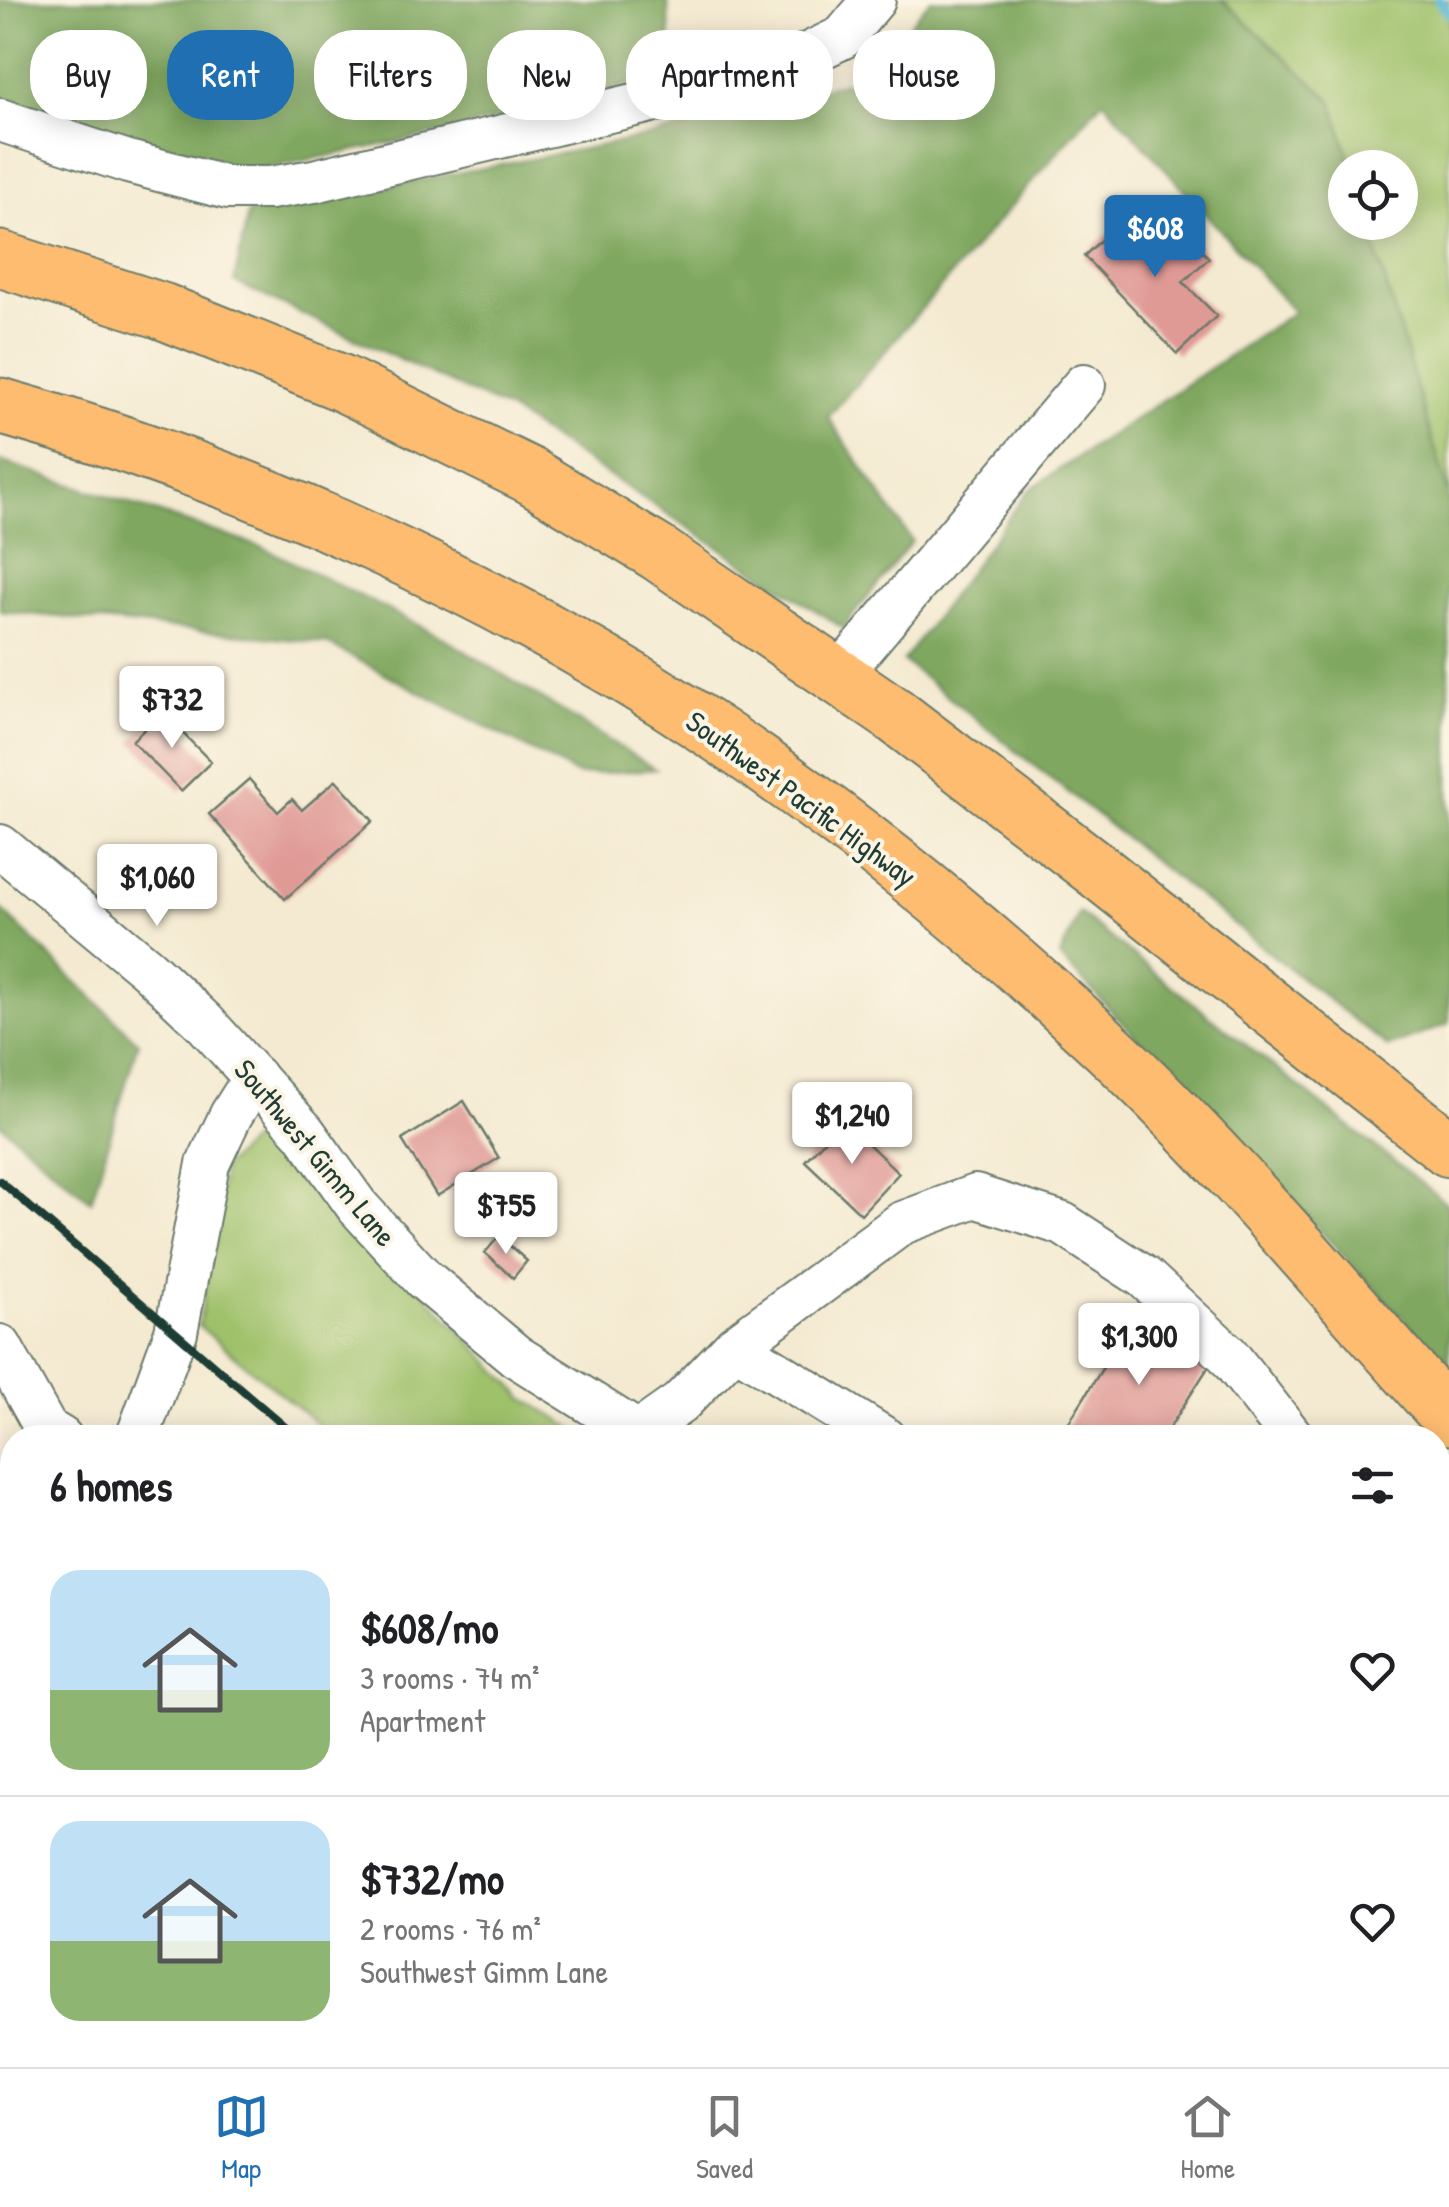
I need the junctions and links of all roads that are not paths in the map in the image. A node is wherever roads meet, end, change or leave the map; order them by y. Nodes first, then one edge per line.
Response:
1 (874, 0) edge
2 (0, 120) edge
3 (0, 259) edge
4 (1084, 385) dead end
5 (0, 406) edge
6 (839, 674) junction
7 (0, 846) edge
8 (255, 1077) junction
9 (1449, 1149) edge
10 (0, 1346) edge
11 (735, 1346) junction
12 (1449, 1417) edge
13 (44, 1425) edge
14 (142, 1425) edge
15 (627, 1425) edge
16 (655, 1425) edge
17 (863, 1425) edge
18 (1283, 1425) edge

1 - 2 street
3 - 6 highway
4 - 6 street
5 - 12 highway, Southwest Pacific Highway
6 - 9 highway
7 - 8 street, Southwest Gimm Lane
8 - 14 street
8 - 15 street, Southwest Gimm Lane
10 - 13 street
11 - 16 street
11 - 17 street
11 - 18 street

